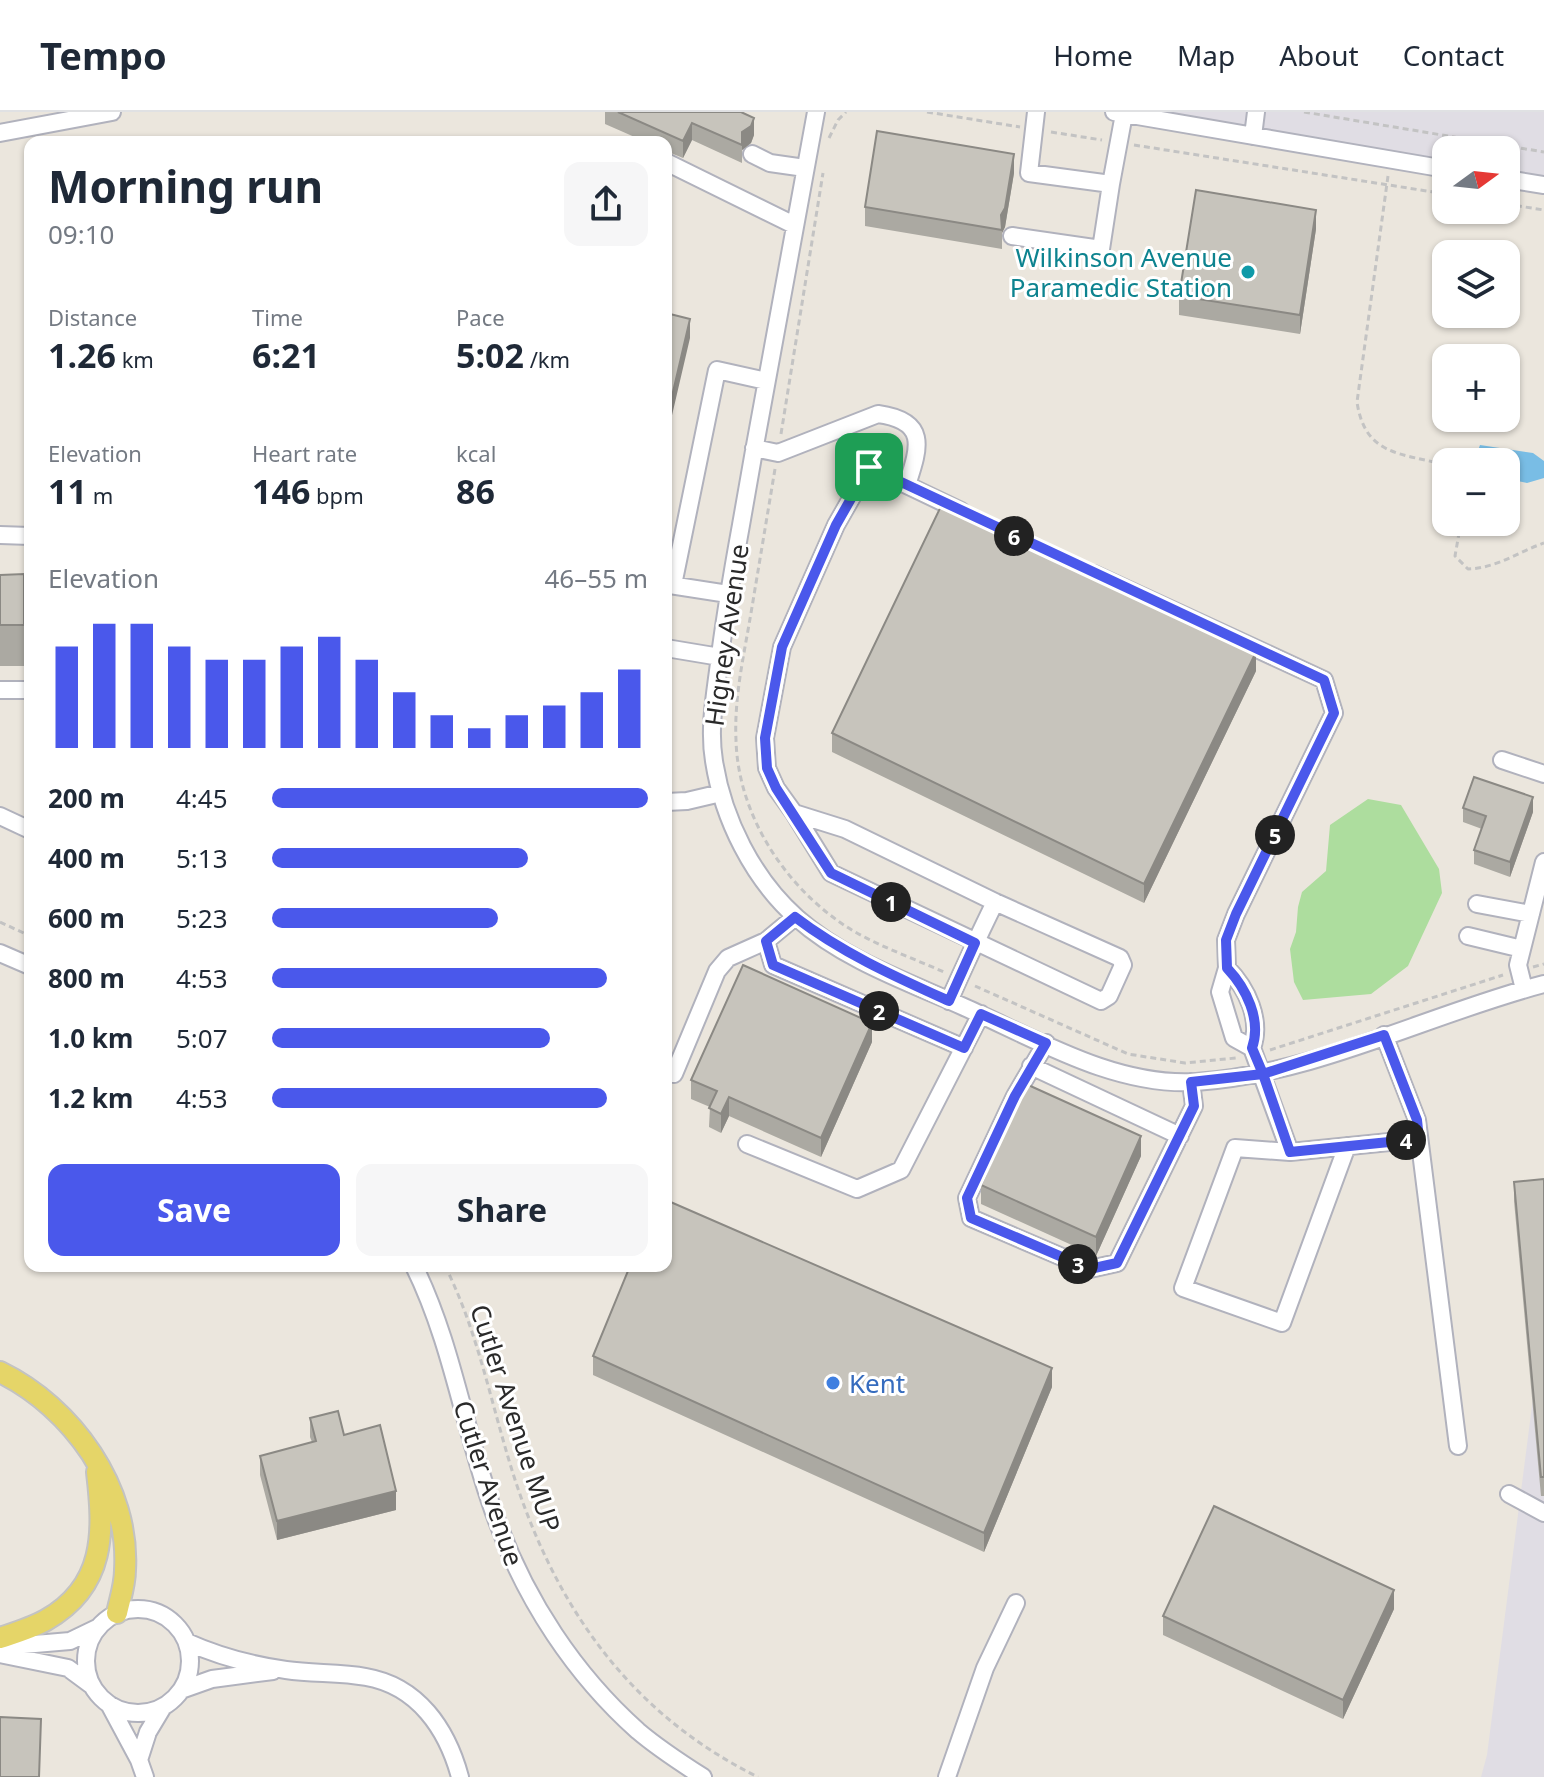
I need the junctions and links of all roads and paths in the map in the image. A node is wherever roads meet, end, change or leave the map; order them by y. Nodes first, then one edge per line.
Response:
1 (112, 112) edge
2 (816, 112) edge
3 (846, 112) edge
4 (927, 112) edge
5 (1256, 112) edge
6 (1304, 112) edge
7 (1119, 113) edge
8 (1035, 120) edge
9 (0, 133) edge
10 (1253, 136) junction
11 (828, 140) dead end
12 (1119, 142) junction
13 (1544, 152) edge
14 (752, 154) dead end
15 (1390, 160) junction
16 (672, 165) edge
17 (824, 167) dead end
18 (1432, 167) edge
19 (805, 168) junction
20 (1520, 181) edge
21 (1111, 184) junction
22 (1387, 185) junction
23 (1544, 185) edge
24 (1432, 192) edge
25 (1520, 206) edge
26 (1544, 210) edge
27 (794, 225) junction
28 (1012, 236) dead end
29 (766, 381) junction
30 (754, 448) junction
31 (778, 453) junction
32 (1432, 461) edge
33 (907, 485) junction
34 (975, 517) edge
35 (0, 535) edge
36 (24, 536) edge
37 (1459, 536) edge
38 (1544, 543) edge
39 (1084, 569) edge
40 (672, 572) edge
41 (24, 585) edge
42 (0, 586) edge
43 (672, 586) edge
44 (728, 594) junction
45 (672, 649) edge
46 (720, 657) junction
47 (0, 690) edge
48 (24, 690) edge
49 (1502, 760) dead end
50 (1544, 774) edge
51 (721, 793) junction
52 (672, 802) edge
53 (794, 813) junction
54 (0, 816) edge
55 (24, 827) edge
56 (1544, 862) edge
57 (995, 902) junction
58 (1477, 904) dead end
59 (1531, 914) junction
60 (795, 917) junction
61 (0, 922) edge
62 (24, 933) edge
63 (1468, 936) dead end
64 (766, 941) junction
65 (975, 943) junction
66 (1522, 949) junction
67 (0, 953) edge
68 (24, 963) edge
69 (1544, 964) edge
70 (1227, 968) junction
71 (1531, 968) dead end
72 (1506, 975) dead end
73 (959, 979) junction
74 (1544, 984) edge
75 (1524, 989) junction
76 (949, 1001) junction
77 (981, 1014) junction
78 (1384, 1035) junction
79 (1046, 1043) junction
80 (964, 1048) junction
81 (1253, 1051) junction
82 (1031, 1066) junction
83 (674, 1074) dead end
84 (1263, 1074) junction
85 (1191, 1082) junction
86 (1180, 1136) junction
87 (1419, 1139) junction
88 (747, 1144) dead end
89 (1347, 1146) junction
90 (1290, 1152) junction
91 (416, 1272) edge
92 (447, 1272) edge
93 (0, 1372) edge
94 (1458, 1446) dead end
95 (95, 1461) junction
96 (1509, 1494) dead end
97 (1544, 1513) edge
98 (1016, 1603) dead end
99 (117, 1613) junction
100 (97, 1628) junction
101 (0, 1638) edge
102 (187, 1642) junction
103 (0, 1647) edge
104 (0, 1654) edge
105 (285, 1670) junction
106 (94, 1687) junction
107 (181, 1690) junction
108 (109, 1704) junction
109 (163, 1707) junction
110 (139, 1760) junction
111 (947, 1775) edge
112 (145, 1777) edge
113 (460, 1777) edge
114 (703, 1777) edge
115 (758, 1777) edge

1 - 9 street
2 - 19 street, Higney Avenue
3 - 11 path
4 - 8 path
5 - 10 street
6 - 13 path
7 - 10 street
7 - 12 street
8 - 12 path
8 - 21 street
10 - 15 street
12 - 21 street
12 - 22 path
14 - 19 street
15 - 18 street
15 - 22 path
16 - 27 street
17 - 31 path
19 - 27 street, Higney Avenue
20 - 23 street
21 - 28 street
22 - 24 path
22 - 32 path
25 - 26 path
27 - 29 street, Higney Avenue
29 - 30 street, Higney Avenue
29 - 40 street
30 - 31 street
30 - 44 street, Higney Avenue
31 - 33 street
31 - 73 path
33 - 34 street
33 - 53 street
35 - 36 street
37 - 38 path
39 - 70 street
41 - 42 street
43 - 44 street
44 - 46 street, Higney Avenue
45 - 46 street
46 - 51 street, Higney Avenue
47 - 48 street
49 - 50 street
51 - 52 street
51 - 60 street, Higney Avenue
53 - 57 street
53 - 65 street
54 - 55 street
56 - 59 street
57 - 65 street
57 - 65 street
58 - 59 street
59 - 66 street
60 - 64 street
60 - 76 street, Higney Avenue
61 - 62 path
63 - 66 street
64 - 80 street
64 - 83 street
65 - 73 street
66 - 75 street
67 - 68 street
69 - 71 path
70 - 81 street
70 - 81 street
72 - 81 path
73 - 76 street
73 - 81 path
74 - 75 street, Higney Avenue
75 - 78 street, Higney Avenue
76 - 77 street, Higney Avenue
77 - 79 street, Higney Avenue
77 - 80 street
78 - 84 street, Higney Avenue
78 - 87 street
79 - 82 street
79 - 85 street, Higney Avenue
80 - 88 street
81 - 84 street
82 - 86 street
82 - 86 street
84 - 85 street, Higney Avenue
84 - 90 street
85 - 86 street
87 - 89 street
87 - 94 street
89 - 90 street
89 - 90 street
91 - 114 street, Cutler Avenue
92 - 115 path, Cutler Avenue MUP
93 - 95 main road
95 - 99 main road
95 - 101 main road
96 - 97 street
98 - 111 street
99 - 100 street
99 - 102 street
100 - 103 street
100 - 106 street
102 - 105 street
102 - 107 street
104 - 106 street
105 - 107 street
105 - 113 street
106 - 108 street
107 - 109 street
108 - 109 street
108 - 110 street
109 - 110 street
110 - 112 street

